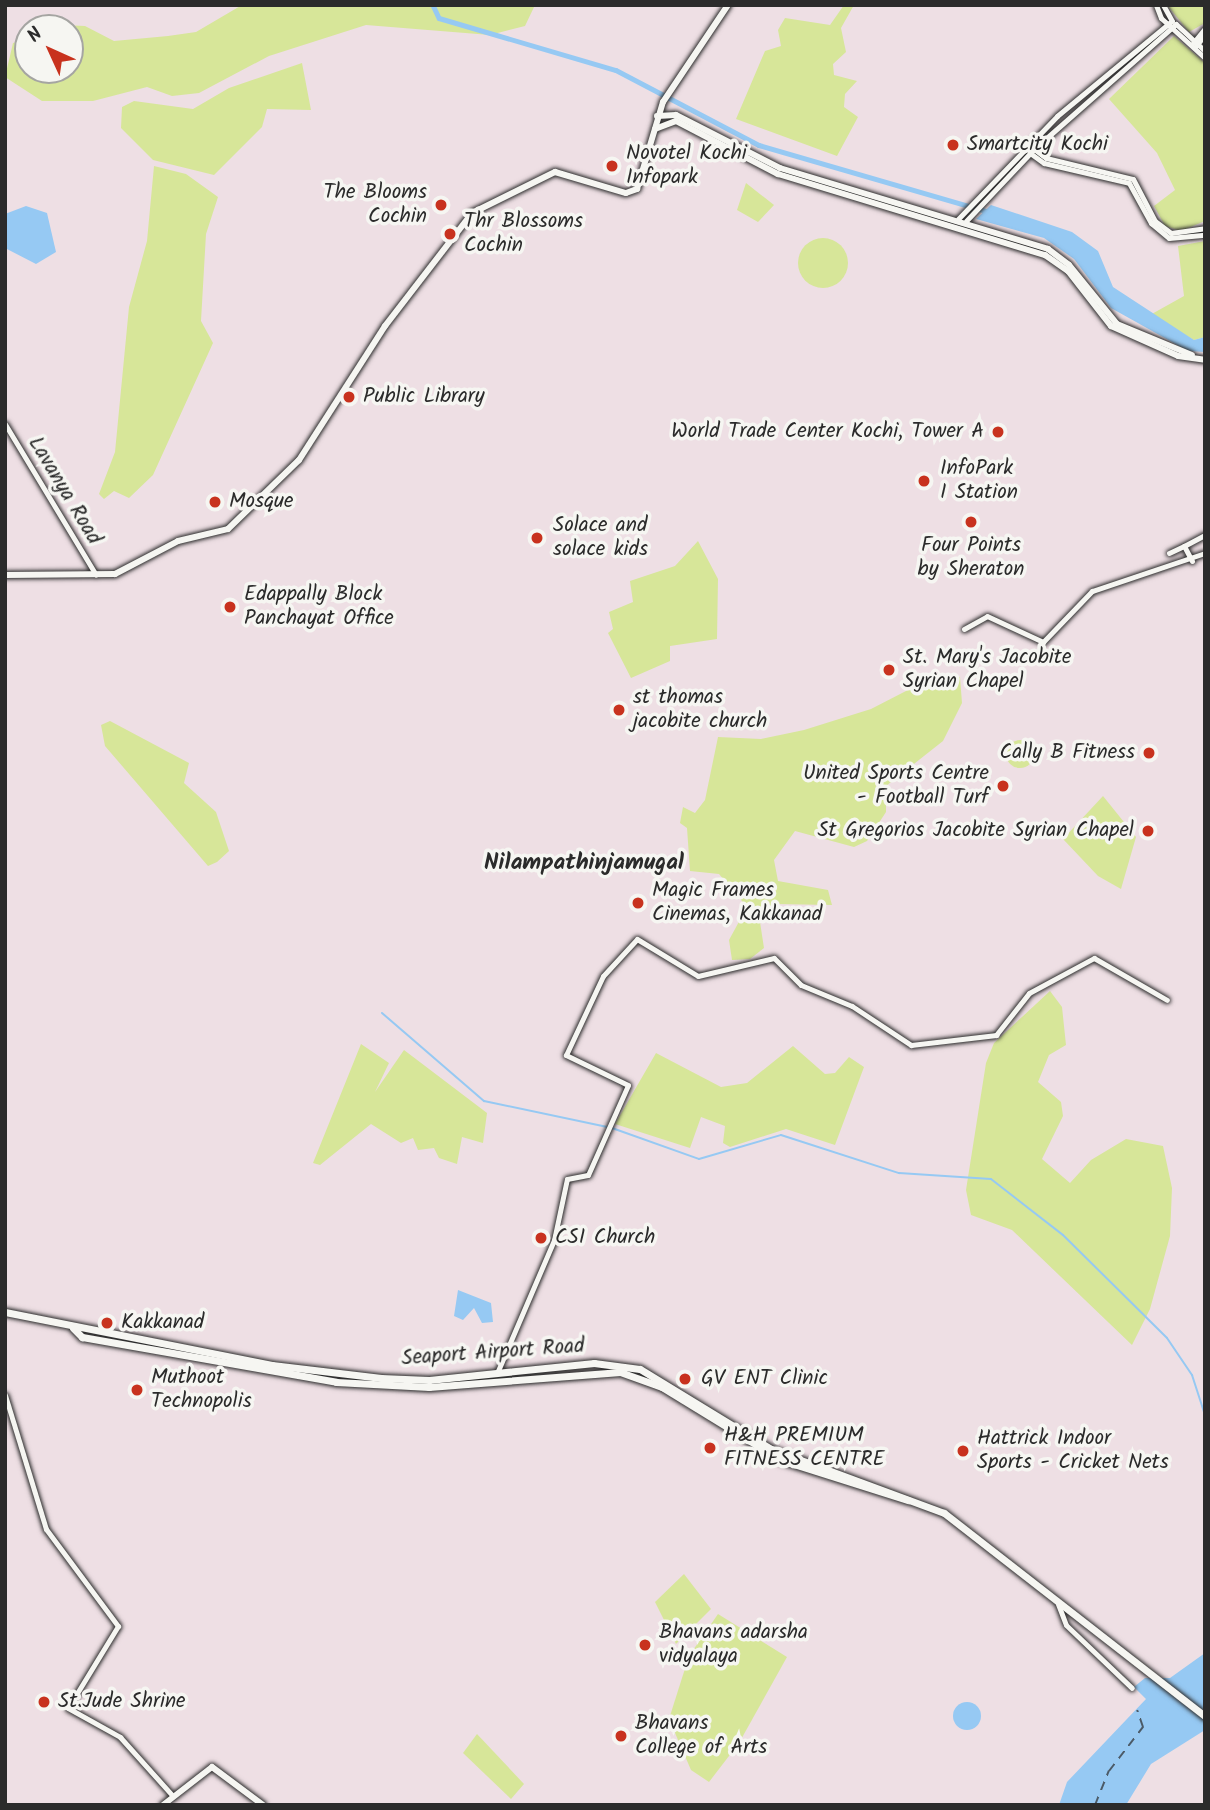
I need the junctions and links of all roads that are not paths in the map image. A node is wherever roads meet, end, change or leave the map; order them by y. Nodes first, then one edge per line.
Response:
1 (728, 5) edge
2 (1156, 5) edge
3 (1163, 5) edge
4 (1172, 25) junction
5 (1205, 28) edge
6 (1205, 34) edge
7 (1194, 45) junction
8 (1205, 51) edge
9 (1205, 58) edge
10 (662, 103) junction
11 (676, 115) junction
12 (657, 116) junction
13 (653, 130) junction
14 (740, 150) junction
15 (1032, 151) junction
16 (999, 182) junction
17 (965, 217) junction
18 (1205, 228) edge
19 (1205, 235) edge
20 (1205, 358) edge
21 (5, 424) edge
22 (1205, 536) edge
23 (1184, 546) junction
24 (1169, 553) dead end
25 (1205, 553) edge
26 (1192, 561) junction
27 (5, 575) edge
28 (96, 575) junction
29 (964, 629) dead end
30 (1167, 1000) dead end
31 (5, 1312) edge
32 (72, 1327) junction
33 (496, 1373) junction
34 (5, 1395) edge
35 (718, 1416) junction
36 (1058, 1604) junction
37 (1132, 1688) dead end
38 (1205, 1716) edge
39 (172, 1795) junction
40 (163, 1805) edge
41 (262, 1805) edge

1 - 10 main road
2 - 4 street
3 - 4 street
4 - 7 street
4 - 15 street
4 - 16 street
5 - 7 street
6 - 7 street
7 - 8 street
7 - 9 street
10 - 11 main road
10 - 12 main road
11 - 12 main road
11 - 14 main road
12 - 13 main road
13 - 14 main road
13 - 28 main road
14 - 17 main road
14 - 20 main road
15 - 16 street
15 - 18 street
15 - 19 street
16 - 17 street
17 - 20 main road
21 - 28 street, Lavanya Road
22 - 23 street
23 - 24 street
23 - 26 street
25 - 26 street
26 - 29 street
27 - 28 main road
30 - 33 street
31 - 32 main road, Seaport Airport Road
32 - 33 main road, Seaport Airport Road
32 - 35 main road, Seaport Airport Road
33 - 35 main road, Seaport Airport Road
34 - 39 street
35 - 36 main road, Seaport Airport Road
36 - 37 street
36 - 38 main road, Seaport Airport Road
39 - 40 main road
39 - 41 main road

